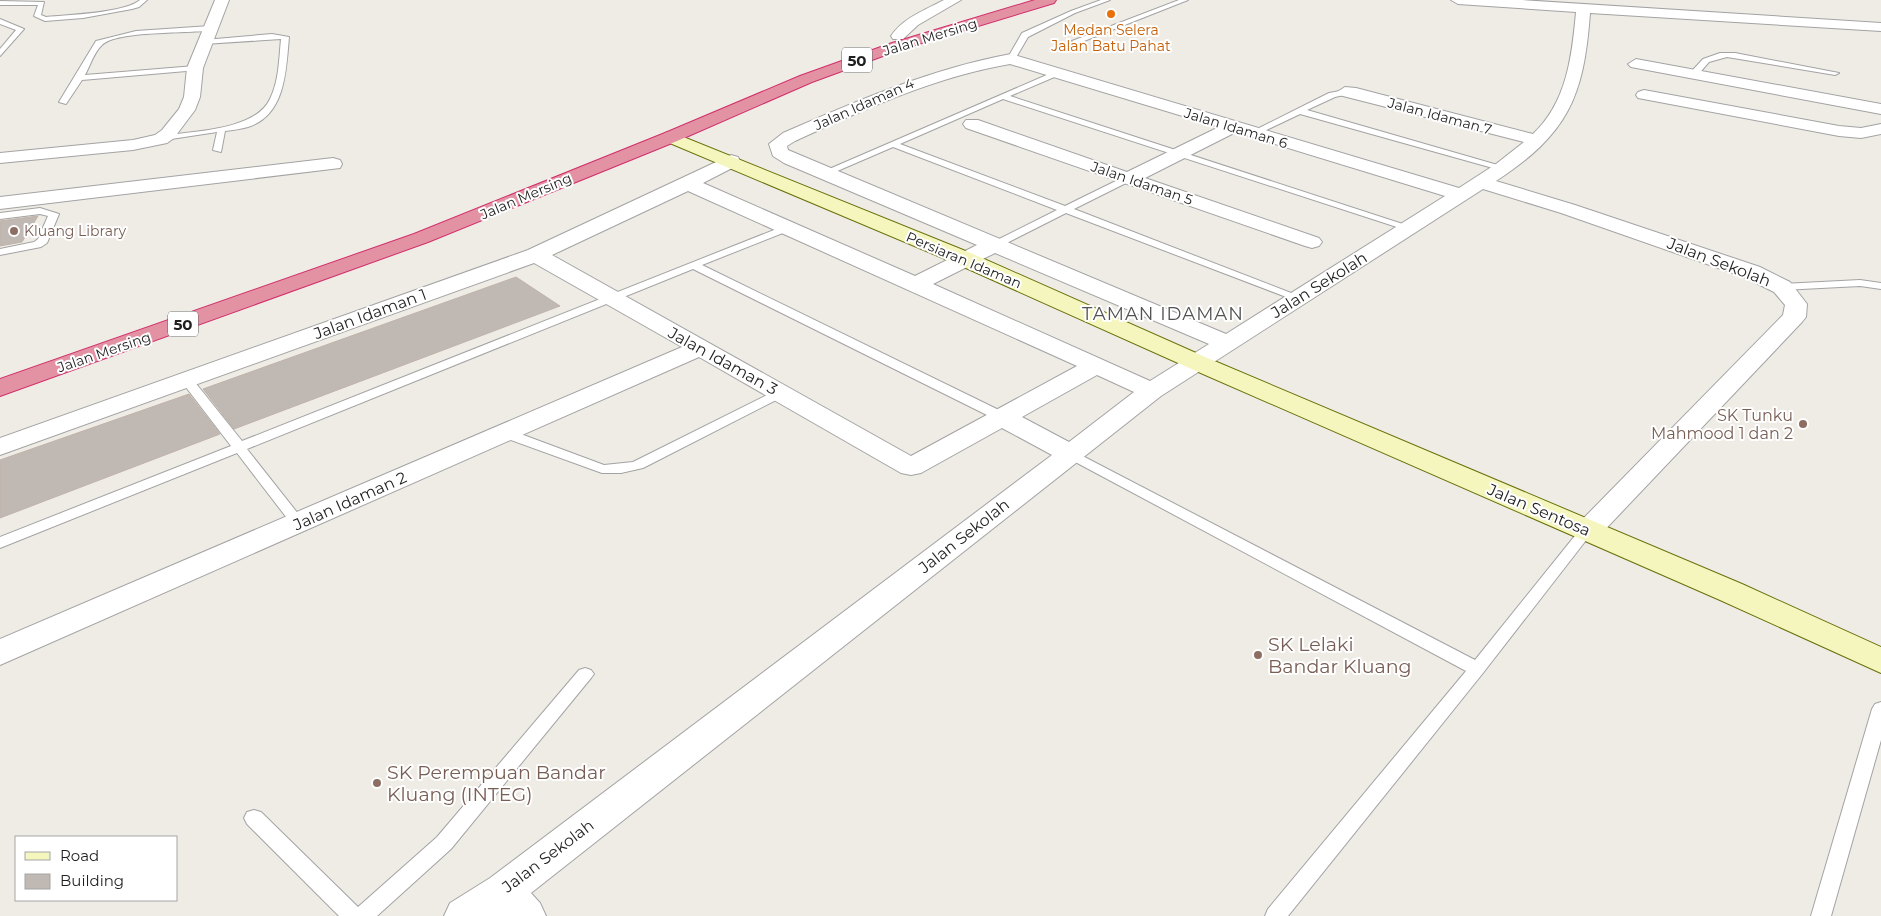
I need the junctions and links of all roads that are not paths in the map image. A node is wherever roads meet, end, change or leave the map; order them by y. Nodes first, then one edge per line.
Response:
1 (144, 0) edge
2 (222, 0) edge
3 (954, 0) edge
4 (1020, 0) edge
5 (1049, 0) edge
6 (1107, 0) edge
7 (1185, 0) edge
8 (1458, 0) edge
9 (0, 3) edge
10 (1583, 8) junction
11 (0, 21) edge
12 (1881, 27) edge
13 (207, 35) junction
14 (898, 36) junction
15 (1076, 41) dead end
16 (0, 54) edge
17 (1011, 59) junction
18 (1636, 64) dead end
19 (196, 68) junction
20 (1056, 73) junction
21 (1835, 73) dead end
22 (1693, 76) junction
23 (79, 78) junction
24 (1345, 92) joint
25 (1644, 95) dead end
26 (1003, 96) junction
27 (63, 102) dead end
28 (1881, 108) edge
29 (1300, 111) junction
30 (972, 124) dead end
31 (1233, 127) junction
32 (1881, 128) edge
33 (219, 130) junction
34 (1254, 133) junction
35 (671, 137) junction
36 (161, 139) junction
37 (1535, 140) junction
38 (893, 144) junction
39 (218, 150) dead end
40 (1179, 153) junction
41 (0, 158) edge
42 (613, 159) junction
43 (731, 161) junction
44 (334, 164) dead end
45 (1503, 168) junction
46 (825, 173) junction
47 (1129, 178) junction
48 (1482, 183) junction
49 (688, 184) junction
50 (1462, 195) junction
51 (0, 203) edge
52 (1065, 210) junction
53 (0, 216) edge
54 (789, 227) junction
55 (1410, 228) junction
56 (1312, 242) dead end
57 (995, 245) junction
58 (0, 252) edge
59 (536, 255) junction
60 (966, 259) junction
61 (693, 264) junction
62 (916, 284) junction
63 (1881, 286) edge
64 (1782, 287) junction
65 (612, 298) junction
66 (1298, 298) junction
67 (1227, 343) junction
68 (700, 348) junction
69 (1196, 362) junction
70 (1096, 366) junction
71 (186, 379) junction
72 (4, 384) edge
73 (1152, 391) junction
74 (779, 392) junction
75 (1002, 417) junction
76 (505, 433) junction
77 (0, 447) edge
78 (239, 448) junction
79 (1071, 454) junction
80 (298, 523) junction
81 (1587, 530) junction
82 (0, 542) edge
83 (0, 653) edge
84 (1881, 661) edge
85 (1477, 669) junction
86 (585, 674) dead end
87 (1881, 709) edge
88 (254, 818) dead end
89 (514, 904) edge
90 (353, 916) edge
91 (362, 916) edge
92 (465, 916) edge
93 (1275, 916) edge
94 (1821, 916) edge

1 - 9 lane
2 - 13 street
3 - 14 street
4 - 14 highway
5 - 35 highway, Jalan Mersing / 50
6 - 17 lane
7 - 15 lane
8 - 10 street
10 - 12 street
10 - 37 street, Jalan Sekolah
11 - 16 lane
13 - 19 street
13 - 23 lane
13 - 33 lane
14 - 72 highway
17 - 20 street, Jalan Idaman 6
17 - 46 street, Jalan Idaman 4
18 - 22 street
19 - 23 lane
19 - 36 street
20 - 26 lane
20 - 31 street, Jalan Idaman 6
21 - 22 lane
22 - 28 street
23 - 27 lane
24 - 29 lane
24 - 37 street, Jalan Idaman 7
25 - 32 street
26 - 38 lane
26 - 40 lane
29 - 34 lane
29 - 45 lane
30 - 47 street, Jalan Idaman 5
31 - 34 street, Jalan Idaman 6
31 - 40 street
33 - 36 lane
33 - 39 lane
34 - 50 street, Jalan Idaman 6
35 - 42 highway, Jalan Mersing / 50
35 - 43 street, Persiaran Idaman
36 - 41 street
37 - 45 street, Jalan Sekolah
38 - 46 lane
38 - 52 lane
40 - 47 street
40 - 55 lane
42 - 43 street, Persiaran Idaman
42 - 72 highway, Jalan Mersing / 50
43 - 49 street, Jalan Idaman 1
43 - 60 street, Persiaran Idaman
44 - 51 street
45 - 48 street, Jalan Sekolah
46 - 57 street
47 - 52 lane
47 - 56 street, Jalan Idaman 5
48 - 50 street, Jalan Sekolah
48 - 64 street, Jalan Sekolah
49 - 54 street
49 - 59 street, Jalan Idaman 1
50 - 55 street, Jalan Sekolah
52 - 57 lane
52 - 66 lane
53 - 58 lane
54 - 61 lane
54 - 62 street
55 - 66 street, Jalan Sekolah
57 - 60 street
57 - 67 street
59 - 65 street, Jalan Idaman 3
59 - 71 street, Jalan Idaman 1
60 - 62 street
60 - 69 street, Persiaran Idaman
61 - 65 lane
61 - 75 lane
62 - 70 street
63 - 64 lane
64 - 81 street, Jalan Sekolah
65 - 68 street, Jalan Idaman 3
65 - 78 lane
66 - 67 street, Jalan Sekolah
67 - 69 street, Jalan Sekolah
68 - 74 street, Jalan Idaman 3
68 - 76 street, Jalan Idaman 2
69 - 73 street, Jalan Sekolah
69 - 81 street, Jalan Sentosa
70 - 73 street
70 - 75 street
71 - 77 street, Jalan Idaman 1
71 - 78 lane
73 - 79 street, Jalan Sekolah
74 - 75 street, Jalan Idaman 3
74 - 76 lane
75 - 79 street
76 - 80 street, Jalan Idaman 2
78 - 80 lane
78 - 82 lane
79 - 85 lane
79 - 89 street, Jalan Sekolah
80 - 83 street, Jalan Idaman 2
81 - 84 street, Jalan Sentosa
81 - 85 lane
85 - 93 lane
86 - 91 lane
87 - 94 lane
88 - 90 lane
89 - 92 street, Jalan Sekolah

